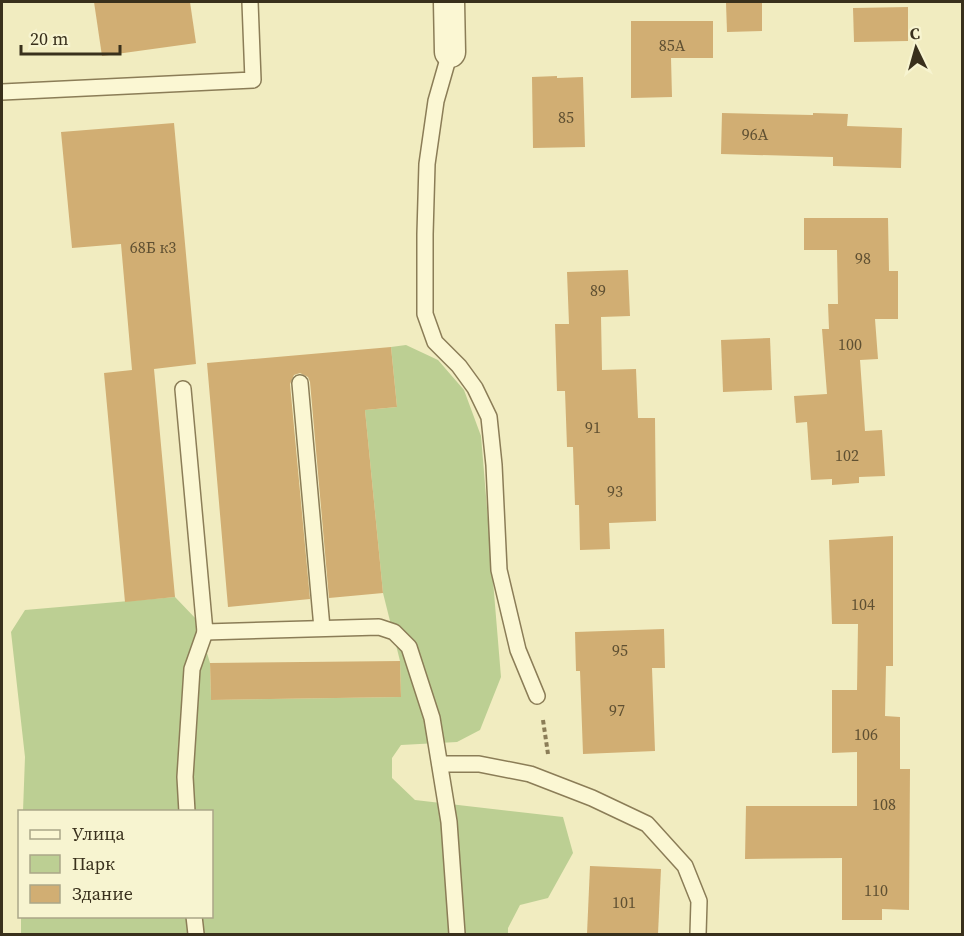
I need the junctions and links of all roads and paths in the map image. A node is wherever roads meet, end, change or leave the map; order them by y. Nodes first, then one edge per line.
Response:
1 (250, 2) edge
2 (449, 2) edge
3 (450, 52) joint
4 (2, 92) edge
5 (300, 383) dead end
6 (183, 389) dead end
7 (322, 628) junction
8 (205, 632) junction
9 (537, 696) joint
10 (440, 764) junction
11 (550, 782) junction
12 (187, 810) edge
13 (195, 918) edge
14 (196, 934) edge
15 (457, 934) edge
16 (698, 934) edge

1 - 4 lane
2 - 3 street
3 - 9 lane
5 - 7 lane
6 - 8 lane
7 - 8 lane
7 - 10 lane
8 - 12 lane
9 - 11 path
10 - 11 lane
10 - 15 lane
11 - 16 lane
13 - 14 lane

